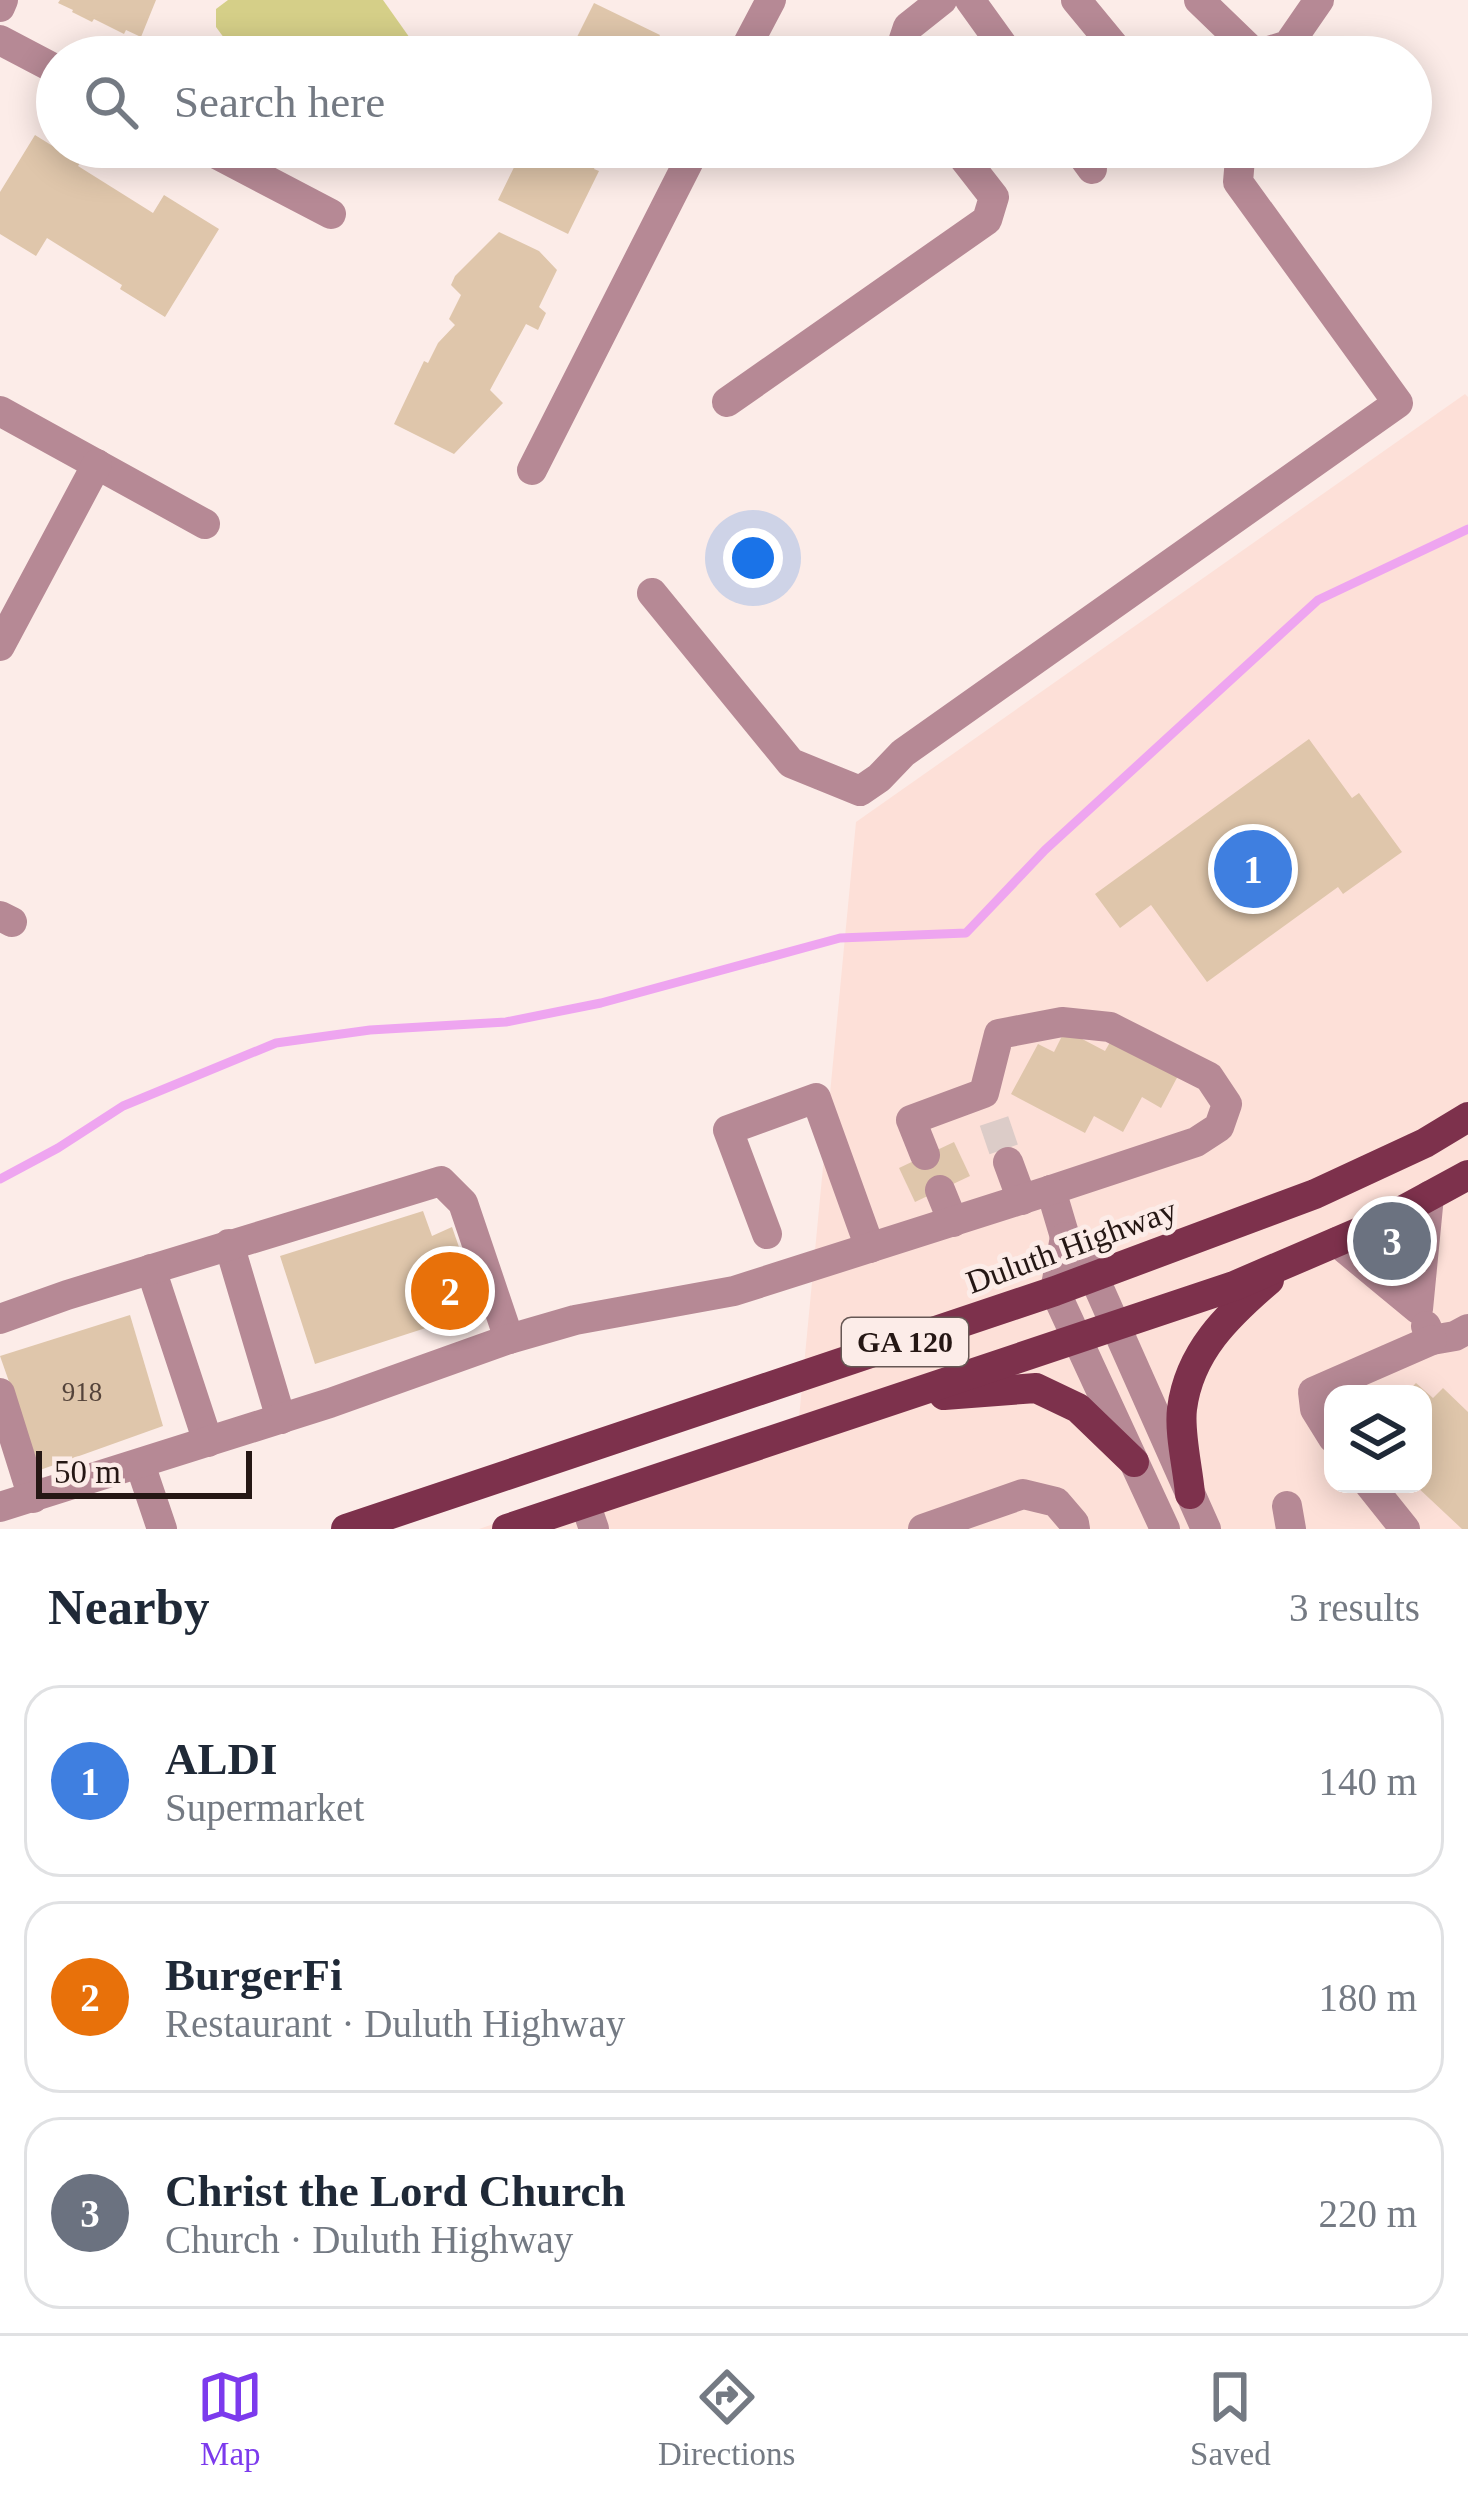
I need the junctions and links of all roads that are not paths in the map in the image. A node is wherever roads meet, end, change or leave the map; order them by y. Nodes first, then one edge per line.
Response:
1 (771, 0) edge
2 (943, 0) edge
3 (970, 0) edge
4 (1076, 0) edge
5 (1198, 0) edge
6 (1319, 0) edge
7 (752, 36) edge
8 (905, 36) edge
9 (996, 36) edge
10 (1106, 36) edge
11 (1235, 36) edge
12 (1294, 36) edge
13 (0, 40) edge
14 (36, 59) edge
15 (243, 168) edge
16 (685, 168) edge
17 (972, 168) edge
18 (1239, 168) edge
19 (331, 214) dead end
20 (727, 402) dead end
21 (0, 411) edge
22 (97, 464) junction
23 (532, 470) dead end
24 (205, 524) dead end
25 (652, 593) dead end
26 (0, 646) edge
27 (1468, 1118) edge
28 (925, 1155) dead end
29 (1008, 1162) tunnel mouth
30 (1468, 1175) edge
31 (940, 1190) dead end
32 (1036, 1195) junction
33 (1429, 1196) junction
34 (953, 1222) junction
35 (767, 1234) dead end
36 (1065, 1238) junction
37 (1337, 1242) junction
38 (229, 1244) junction
39 (870, 1248) junction
40 (1290, 1262) junction
41 (151, 1269) junction
42 (1093, 1275) junction
43 (1055, 1291) junction
44 (1418, 1309) junction
45 (0, 1319) edge
46 (1116, 1325) junction
47 (1076, 1338) junction
48 (509, 1339) junction
49 (1456, 1340) edge
50 (1332, 1385) edge
51 (1324, 1388) edge
52 (0, 1393) edge
53 (896, 1399) junction
54 (281, 1419) junction
55 (1324, 1424) edge
56 (208, 1442) junction
57 (1134, 1462) junction
58 (140, 1464) junction
59 (1376, 1493) edge
60 (1190, 1494) junction
61 (33, 1498) junction
62 (0, 1507) edge
63 (589, 1516) edge
64 (162, 1529) edge
65 (346, 1529) edge
66 (507, 1529) edge
67 (923, 1529) edge
68 (1076, 1529) edge
69 (1165, 1529) edge
70 (1206, 1529) edge
71 (1405, 1529) edge

1 - 7 street
2 - 8 street
3 - 9 street
4 - 10 street
5 - 11 street
6 - 12 street
13 - 14 street
15 - 19 street
16 - 23 street
17 - 20 street
18 - 25 street
21 - 22 street
22 - 24 street
22 - 26 street
27 - 42 main road, Duluth Highway / GA 120
28 - 32 street
29 - 32 street
30 - 33 main road, GA 120
31 - 34 street
32 - 34 street
32 - 36 street
33 - 37 main road, GA 120
33 - 44 street
34 - 39 street
35 - 39 street
36 - 42 street
36 - 43 street
37 - 40 main road, GA 120
37 - 44 street
38 - 41 street
38 - 48 street
38 - 54 street
39 - 48 street
40 - 46 main road, GA 120
40 - 60 main road
41 - 45 street
41 - 56 street
42 - 43 main road, Duluth Highway / GA 120
42 - 46 street
43 - 47 street
43 - 65 main road, Duluth Highway / GA 120
44 - 49 street
46 - 47 main road, GA 120
46 - 60 street
47 - 53 main road, GA 120
47 - 57 street
48 - 54 street
49 - 50 street
51 - 55 street
52 - 61 street
53 - 57 main road
53 - 63 main road, GA 120
54 - 56 street
56 - 58 street
57 - 69 street
58 - 61 street
58 - 64 street
59 - 71 street
60 - 70 street
61 - 62 street
63 - 66 main road, GA 120
67 - 68 street

